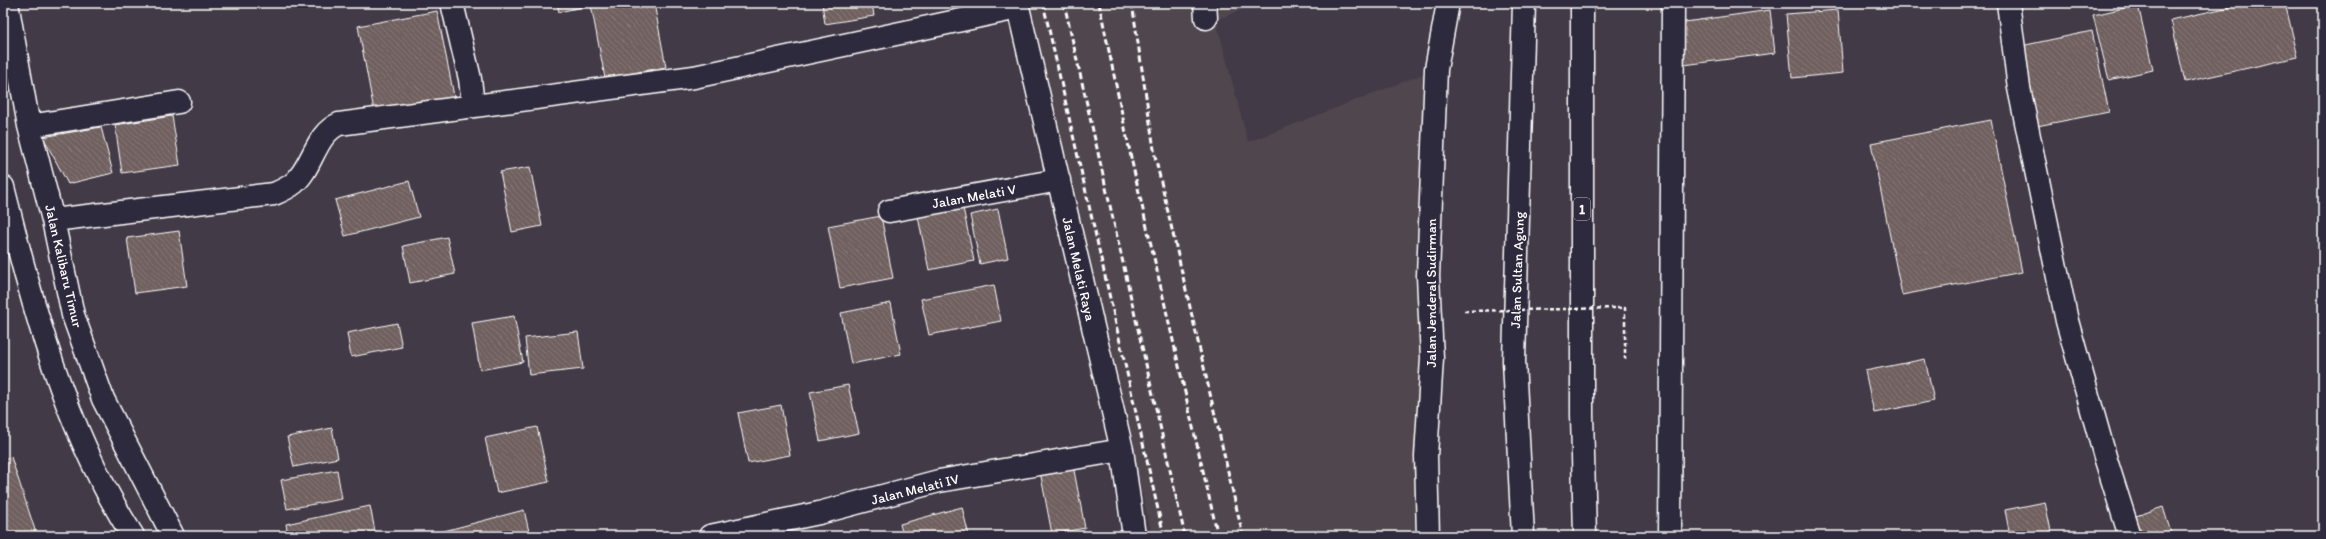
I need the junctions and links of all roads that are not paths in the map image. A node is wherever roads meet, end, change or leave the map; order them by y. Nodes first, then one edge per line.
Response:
1 (7, 3) edge
2 (452, 3) edge
3 (1448, 3) edge
4 (1524, 3) edge
5 (1582, 3) edge
6 (1674, 3) edge
7 (2008, 3) edge
8 (1017, 6) edge
9 (179, 102) dead end
10 (473, 105) junction
11 (29, 126) junction
12 (1059, 180) junction
13 (3, 187) edge
14 (889, 211) dead end
15 (53, 220) junction
16 (1122, 450) junction
17 (170, 531) edge
18 (133, 536) edge
19 (710, 536) edge
20 (1134, 536) edge
21 (1428, 536) edge
22 (1523, 536) edge
23 (1585, 536) edge
24 (1670, 536) edge
25 (2130, 536) edge

1 - 11 main road, Jalan Kalibaru Timur
2 - 10 main road
3 - 21 main road, Jalan Jenderal Sudirman
4 - 22 main road, Jalan Sultan Agung
5 - 23 main road, 1
6 - 24 main road
7 - 25 main road
8 - 10 main road
8 - 12 main road, Jalan Melati Raya
9 - 11 main road
10 - 15 main road
11 - 15 main road, Jalan Kalibaru Timur
12 - 14 main road, Jalan Melati V
12 - 16 main road, Jalan Melati Raya
13 - 18 main road
15 - 17 main road, Jalan Kalibaru Timur
16 - 19 main road, Jalan Melati IV
16 - 20 main road, Jalan Melati Raya

